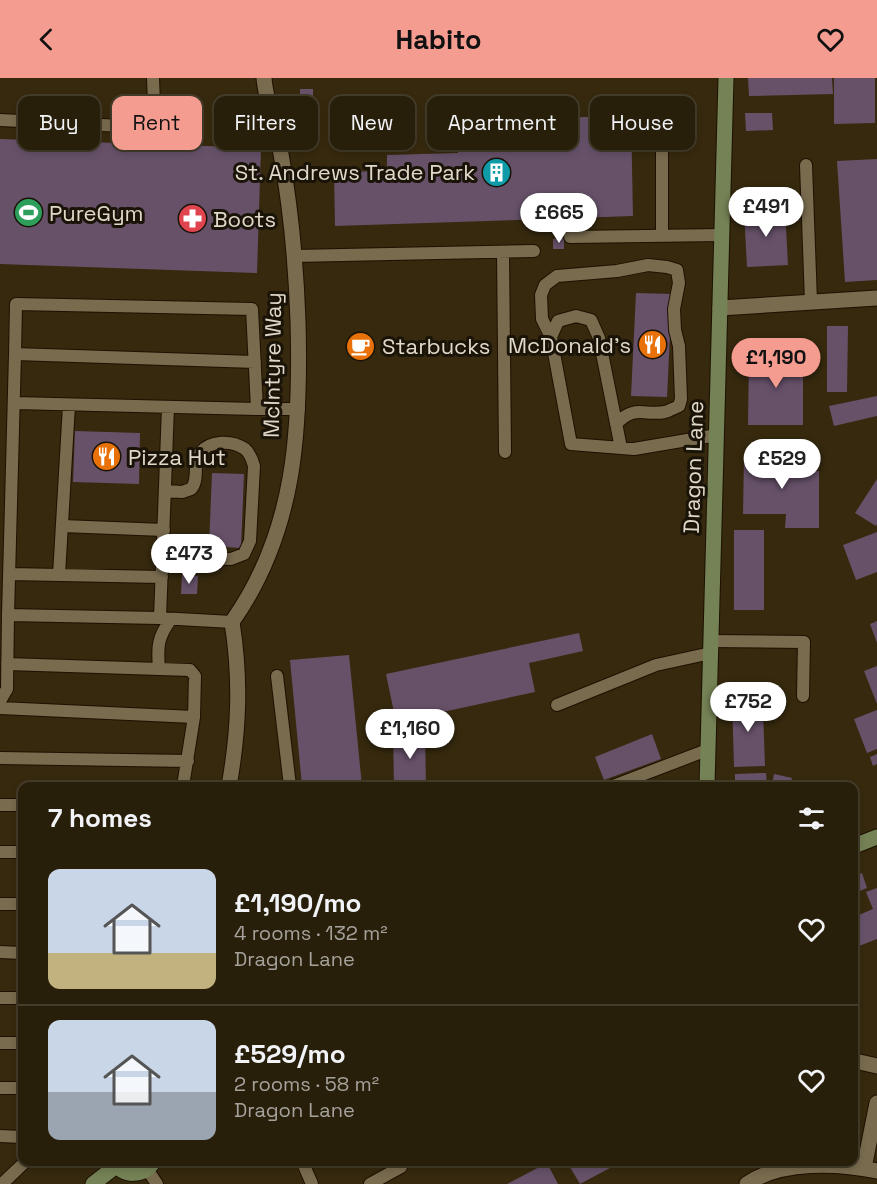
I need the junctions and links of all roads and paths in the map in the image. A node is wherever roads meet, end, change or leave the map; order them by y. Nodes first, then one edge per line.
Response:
1 (153, 78) edge
2 (264, 78) edge
3 (726, 78) edge
4 (0, 120) edge
5 (662, 150) edge
6 (806, 165) dead end
7 (662, 235) junction
8 (722, 235) junction
9 (570, 237) dead end
10 (534, 251) dead end
11 (503, 252) junction
12 (294, 256) junction
13 (877, 298) edge
14 (810, 302) junction
15 (720, 308) junction
16 (551, 338) junction
17 (15, 354) junction
18 (255, 362) junction
19 (15, 403) junction
20 (69, 405) junction
21 (168, 407) junction
22 (257, 409) junction
23 (299, 409) junction
24 (616, 424) junction
25 (717, 435) junction
26 (621, 448) junction
27 (505, 452) dead end
28 (165, 491) junction
29 (62, 526) junction
30 (164, 530) junction
31 (162, 557) junction
32 (9, 574) junction
33 (59, 575) junction
34 (162, 577) junction
35 (8, 615) junction
36 (166, 618) junction
37 (232, 622) junction
38 (711, 647) junction
39 (7, 664) junction
40 (159, 668) junction
41 (277, 676) dead end
42 (803, 696) dead end
43 (0, 701) edge
44 (557, 705) dead end
45 (0, 708) edge
46 (194, 717) junction
47 (707, 750) junction
48 (0, 758) edge
49 (188, 761) junction
50 (184, 782) edge
51 (229, 782) edge
52 (290, 782) edge
53 (623, 782) edge
54 (707, 782) edge
55 (0, 805) edge
56 (18, 805) edge
57 (877, 837) edge
58 (858, 844) edge
59 (0, 852) edge
60 (18, 852) edge
61 (0, 904) edge
62 (18, 904) edge
63 (0, 952) edge
64 (18, 952) edge
65 (0, 998) edge
66 (18, 998) edge
67 (0, 1043) edge
68 (18, 1043) edge
69 (858, 1062) edge
70 (877, 1066) edge
71 (0, 1088) edge
72 (18, 1088) edge
73 (877, 1103) edge
74 (0, 1136) edge
75 (18, 1137) edge
76 (21, 1166) edge
77 (111, 1166) edge
78 (117, 1166) edge
79 (150, 1166) edge
80 (151, 1166) edge
81 (304, 1166) edge
82 (800, 1166) edge
83 (851, 1166) edge
84 (401, 1167) dead end
85 (870, 1170) edge
86 (2, 1184) edge
87 (93, 1184) edge
88 (157, 1184) edge
89 (312, 1184) edge
90 (370, 1184) edge
91 (747, 1184) edge

1 - 4 lane
2 - 12 street, McIntyre Way
3 - 8 street, Dragon Lane
5 - 7 lane
6 - 14 lane
7 - 8 lane
7 - 9 lane
8 - 15 street, Dragon Lane
10 - 11 lane
11 - 12 lane
11 - 27 lane
12 - 23 street, McIntyre Way
13 - 14 street
14 - 15 street
15 - 25 street, Dragon Lane
16 - 24 lane
16 - 24 lane
16 - 26 lane
17 - 18 lane
17 - 18 lane
17 - 19 lane
18 - 22 lane
19 - 20 lane
19 - 32 lane
20 - 21 lane
20 - 29 lane
21 - 22 lane
21 - 28 lane
22 - 23 lane
23 - 37 street, McIntyre Way
24 - 26 lane
25 - 26 lane
25 - 38 street, Dragon Lane
28 - 30 lane
28 - 31 lane
29 - 30 lane
29 - 33 lane
30 - 31 lane
31 - 34 lane
32 - 33 lane
32 - 35 lane
33 - 34 lane
34 - 36 lane
35 - 36 lane
35 - 39 lane
36 - 37 lane
36 - 40 lane
37 - 51 street
38 - 42 lane
38 - 44 lane
38 - 47 street, Dragon Lane
39 - 40 lane
39 - 43 lane
40 - 46 lane
41 - 52 lane
45 - 46 lane
46 - 49 lane
47 - 53 lane
47 - 54 street, Dragon Lane
48 - 49 lane
49 - 50 lane
55 - 56 lane
57 - 58 street
59 - 60 lane
61 - 62 lane
63 - 64 lane
65 - 66 lane
67 - 68 lane
69 - 70 street
71 - 72 lane
73 - 85 street
74 - 75 lane
76 - 86 lane
77 - 87 street
78 - 79 street
80 - 88 lane
81 - 89 lane
82 - 91 street
83 - 85 street
84 - 90 lane

